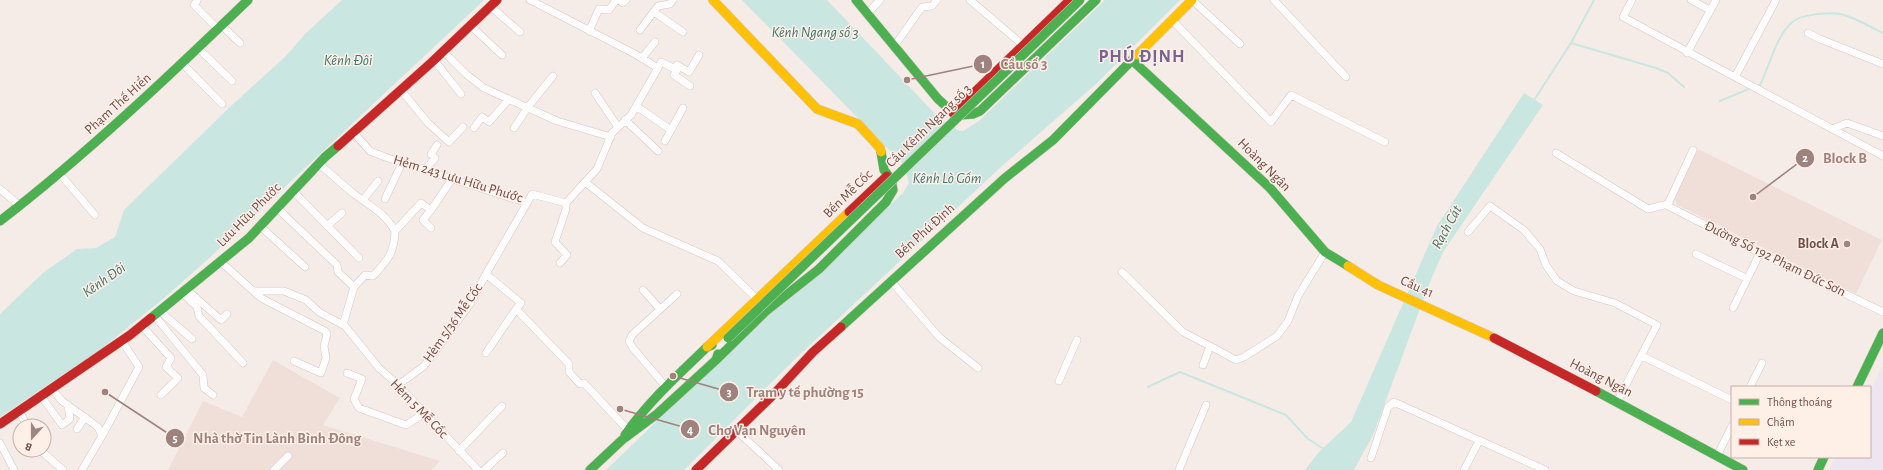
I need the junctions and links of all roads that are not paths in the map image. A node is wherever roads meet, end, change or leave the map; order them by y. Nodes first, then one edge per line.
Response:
1 (248, 0) edge
2 (530, 0) edge
3 (673, 0) edge
4 (713, 0) edge
5 (856, 0) edge
6 (880, 0) edge
7 (937, 0) edge
8 (970, 0) edge
9 (1070, 0) edge
10 (1080, 0) edge
11 (1096, 0) edge
12 (1192, 0) edge
13 (1274, 0) edge
14 (1632, 0) edge
15 (1691, 0) edge
16 (1716, 0) edge
17 (1776, 0) edge
18 (197, 1) dead end
19 (621, 1) edge
20 (493, 3) edge
21 (1710, 10) junction
22 (654, 12) junction
23 (867, 14) junction
24 (1171, 19) junction
25 (470, 25) junction
26 (220, 27) junction
27 (589, 30) junction
28 (640, 30) dead end
29 (520, 32) dead end
30 (683, 32) dead end
31 (1808, 33) dead end
32 (655, 42) dead end
33 (240, 43) dead end
34 (1240, 44) dead end
35 (894, 45) junction
36 (1023, 45) junction
37 (198, 48) junction
38 (443, 51) junction
39 (1687, 53) junction
40 (502, 55) dead end
41 (699, 55) dead end
42 (642, 58) junction
43 (434, 60) junction
44 (1134, 60) junction
45 (182, 63) junction
46 (1883, 64) edge
47 (658, 68) junction
48 (675, 69) junction
49 (553, 76) dead end
50 (1346, 77) dead end
51 (1735, 77) junction
52 (232, 81) dead end
53 (690, 86) dead end
54 (401, 90) junction
55 (595, 93) dead end
56 (460, 94) dead end
57 (509, 99) junction
58 (222, 104) dead end
59 (636, 106) junction
60 (528, 107) junction
61 (683, 108) dead end
62 (953, 113) junction
63 (625, 120) junction
64 (463, 127) dead end
65 (618, 127) junction
66 (474, 128) dead end
67 (514, 128) dead end
68 (1832, 129) junction
69 (671, 130) junction
70 (353, 132) junction
71 (1883, 136) edge
72 (610, 137) junction
73 (665, 141) dead end
74 (1385, 142) dead end
75 (437, 145) dead end
76 (1693, 150) dead end
77 (658, 151) dead end
78 (1556, 153) dead end
79 (1883, 156) edge
80 (402, 163) junction
81 (319, 164) junction
82 (425, 170) junction
83 (60, 174) junction
84 (887, 176) junction
85 (452, 179) junction
86 (378, 181) dead end
87 (585, 182) junction
88 (0, 189) edge
89 (293, 192) junction
90 (385, 199) dead end
91 (363, 200) junction
92 (527, 203) junction
93 (566, 203) junction
94 (1666, 205) junction
95 (20, 206) junction
96 (277, 208) junction
97 (431, 210) junction
98 (342, 213) dead end
99 (95, 215) dead end
100 (0, 221) edge
101 (260, 226) junction
102 (327, 226) junction
103 (430, 228) dead end
104 (395, 231) junction
105 (1468, 232) dead end
106 (1325, 252) junction
107 (1760, 253) junction
108 (1696, 254) dead end
109 (359, 258) dead end
110 (221, 262) junction
111 (560, 263) dead end
112 (305, 267) dead end
113 (1122, 272) dead end
114 (486, 274) junction
115 (1746, 278) junction
116 (891, 281) junction
117 (1378, 285) joint
118 (354, 287) junction
119 (643, 290) dead end
120 (184, 291) junction
121 (254, 291) junction
122 (677, 294) dead end
123 (758, 300) junction
124 (516, 308) junction
125 (660, 308) junction
126 (1733, 308) dead end
127 (1883, 312) edge
128 (157, 313) junction
129 (227, 314) dead end
130 (1445, 315) joint
131 (343, 325) junction
132 (142, 326) junction
133 (1883, 333) edge
134 (728, 338) junction
135 (192, 339) dead end
136 (1077, 340) dead end
137 (122, 341) junction
138 (1210, 346) junction
139 (707, 347) junction
140 (486, 353) dead end
141 (1642, 356) junction
142 (716, 360) junction
143 (294, 361) dead end
144 (243, 362) dead end
145 (1762, 363) dead end
146 (1203, 365) dead end
147 (978, 368) dead end
148 (347, 373) dead end
149 (1059, 381) dead end
150 (398, 385) junction
151 (1750, 386) edge
152 (1857, 386) edge
153 (666, 387) junction
154 (52, 389) junction
155 (161, 395) dead end
156 (214, 395) dead end
157 (41, 396) junction
158 (1731, 400) edge
159 (1617, 402) junction
160 (68, 405) junction
161 (648, 405) junction
162 (1206, 405) dead end
163 (502, 406) dead end
164 (19, 411) junction
165 (423, 414) junction
166 (657, 414) junction
167 (85, 417) junction
168 (23, 418) edge
169 (0, 424) edge
170 (1731, 428) edge
171 (77, 429) dead end
172 (628, 430) junction
173 (737, 431) junction
174 (102, 436) junction
175 (622, 440) junction
176 (1480, 441) junction
177 (0, 443) edge
178 (459, 451) junction
179 (503, 453) dead end
180 (288, 456) dead end
181 (1717, 456) junction
182 (49, 458) edge
183 (1371, 458) dead end
184 (1824, 458) edge
185 (14, 470) edge
186 (63, 470) edge
187 (82, 470) edge
188 (274, 470) edge
189 (478, 470) edge
190 (484, 470) edge
191 (590, 470) edge
192 (696, 470) edge
193 (779, 470) edge
194 (1179, 470) edge
195 (1464, 470) edge
196 (1545, 470) edge
197 (1742, 470) edge
198 (1818, 470) edge

1 - 26 street, Phạm Thế Hiển
2 - 27 street
3 - 22 street
4 - 84 street
5 - 23 street
6 - 23 street
7 - 35 street
8 - 36 street
9 - 36 street
10 - 134 street, Cầu Kênh Ngang số 3, bridge
11 - 62 street
12 - 24 street, Bến Phú Định
12 - 34 street
13 - 50 street
14 - 39 street
15 - 21 street
16 - 21 street
17 - 51 street
18 - 26 street
19 - 27 street
20 - 25 street, Lưu Hữu Phước
20 - 29 street
21 - 39 street
22 - 28 street
22 - 30 street
23 - 35 street
24 - 44 street, Bến Phú Định
24 - 74 street
25 - 38 street, Lưu Hữu Phước
25 - 40 street
26 - 33 street
26 - 37 street, Phạm Thế Hiển
27 - 42 street
31 - 46 street
32 - 42 street
35 - 62 street
36 - 62 street
37 - 45 street, Phạm Thế Hiển
37 - 52 street
38 - 43 street, Lưu Hữu Phước
38 - 57 street
39 - 51 street
41 - 48 street
42 - 47 street
43 - 54 street, Lưu Hữu Phước
43 - 56 street
44 - 106 street, Hoàng Ngân
44 - 116 street, Bến Phú Định
45 - 58 street
45 - 83 street, Phạm Thế Hiển
47 - 48 street
47 - 59 street
48 - 53 street
49 - 60 street
51 - 68 street
54 - 64 street
54 - 70 street, Lưu Hữu Phước
55 - 65 street
57 - 60 street
57 - 66 street
59 - 63 street
59 - 69 street
60 - 67 street
60 - 72 street
61 - 69 street
63 - 65 street
63 - 77 street
65 - 72 street
68 - 71 street
68 - 79 street
69 - 73 street
70 - 80 street, Hẻm 243 Lưu Hữu Phước
70 - 81 street, Lưu Hữu Phước
72 - 87 street
75 - 82 street
76 - 94 street
78 - 94 street
80 - 82 street, Hẻm 243 Lưu Hữu Phước
80 - 90 street
81 - 89 street, Lưu Hữu Phước
81 - 91 street
82 - 85 street, Hẻm 243 Lưu Hữu Phước
83 - 95 street, Phạm Thế Hiển
83 - 99 street
84 - 123 street, Bến Mễ Cốc
84 - 142 street, Bến Mễ Cốc
85 - 92 street, Hẻm 243 Lưu Hữu Phước
85 - 97 street
86 - 91 street
87 - 93 street
87 - 123 street
88 - 95 street
89 - 96 street, Lưu Hữu Phước
89 - 102 street
91 - 104 street
92 - 93 street, Hẻm 243 Lưu Hữu Phước
92 - 114 street, Hẻm 5/36 Mễ Cốc
93 - 111 street
94 - 107 street, Đường Số 192 Phạm Đức Sơn
95 - 100 street, Phạm Thế Hiển
96 - 101 street, Lưu Hữu Phước
96 - 118 street
97 - 103 street
97 - 104 street
98 - 102 street
101 - 110 street, Lưu Hữu Phước
101 - 112 street
102 - 109 street
104 - 118 street
105 - 141 street
106 - 117 street, Hoàng Ngân
106 - 138 street
107 - 115 street
107 - 127 street, Đường Số 192 Phạm Đức Sơn
108 - 115 street
110 - 120 street, Lưu Hữu Phước
110 - 121 street
113 - 138 street
114 - 124 street
114 - 150 street, Hẻm 5/36 Mễ Cốc
115 - 126 street
116 - 147 street
116 - 173 street, Bến Phú Định
117 - 130 street, Cầu 41
118 - 131 street
119 - 125 street
120 - 128 street, Lưu Hữu Phước
120 - 129 street
120 - 144 street
121 - 131 street
121 - 143 street
122 - 125 street
123 - 139 street, Bến Mễ Cốc
124 - 140 street
124 - 172 street
125 - 153 street
128 - 132 street, Lưu Hữu Phước
128 - 135 street
128 - 156 street
130 - 159 street, Hoàng Ngân
131 - 150 street, Hẻm 5 Mễ Cốc
132 - 137 street, Lưu Hữu Phước
132 - 155 street
133 - 152 street
134 - 139 street, Bến Mễ Cốc
134 - 142 street, Bến Mễ Cốc
136 - 149 street
137 - 154 street, Lưu Hữu Phước
137 - 174 street
138 - 146 street
139 - 153 street, Bến Mễ Cốc
141 - 158 street
141 - 159 street
142 - 166 street, Bến Mễ Cốc
145 - 151 street
148 - 165 street
150 - 165 street, Hẻm 5 Mễ Cốc
153 - 161 street, Bến Mễ Cốc
154 - 157 street, Lưu Hữu Phước
154 - 160 street
157 - 160 street
157 - 164 street, Lưu Hữu Phước
159 - 181 street, Hoàng Ngân
160 - 167 street
161 - 166 street
161 - 172 street, Bến Mễ Cốc
162 - 194 street
163 - 178 street
164 - 168 street
164 - 169 street, Lưu Hữu Phước
165 - 178 street, Hẻm 5 Mễ Cốc
166 - 175 street, Bến Mễ Cốc
167 - 171 street
167 - 174 street
170 - 181 street
172 - 175 street, Bến Mễ Cốc
173 - 192 street, Bến Phú Định
173 - 193 street
174 - 187 street
175 - 191 street, Bến Mễ Cốc
176 - 183 street
176 - 195 street
176 - 196 street
177 - 185 street
178 - 189 street, Hẻm 5 Mễ Cốc
179 - 190 street
180 - 188 street
181 - 197 street, Hoàng Ngân
182 - 186 street
184 - 198 street

